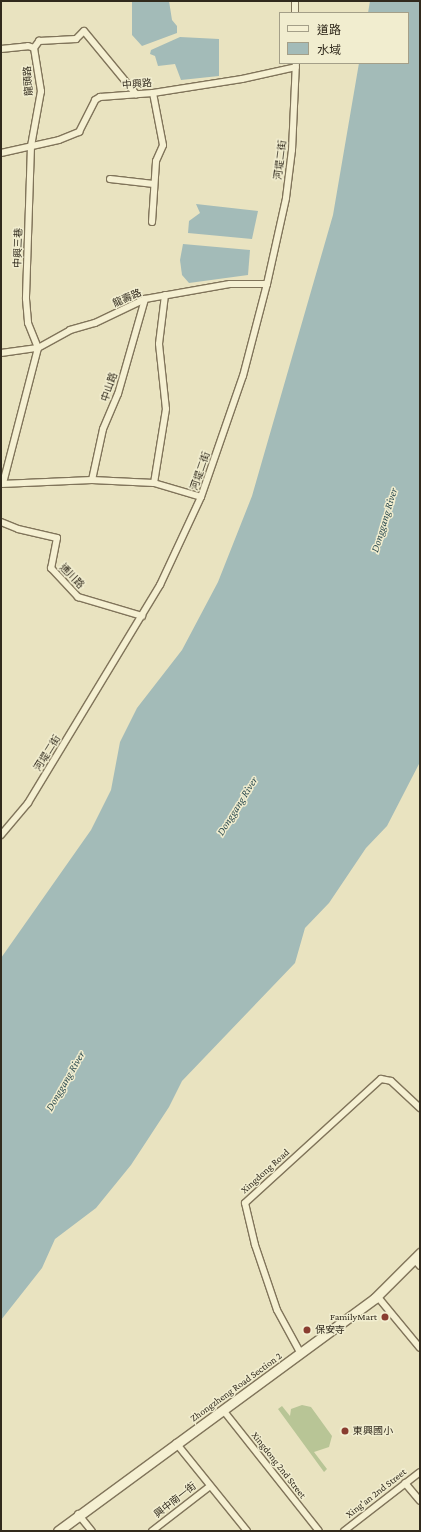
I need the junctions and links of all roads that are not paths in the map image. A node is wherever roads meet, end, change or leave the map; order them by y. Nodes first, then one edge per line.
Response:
1 (295, 1) edge
2 (295, 12) edge
3 (1, 48) edge
4 (34, 48) junction
5 (296, 65) edge
6 (153, 93) junction
7 (136, 94) junction
8 (31, 146) junction
9 (1, 153) edge
10 (110, 179) dead end
11 (154, 184) junction
12 (152, 222) dead end
13 (267, 284) junction
14 (165, 295) junction
15 (146, 299) junction
16 (38, 348) junction
17 (1, 353) edge
18 (92, 480) junction
19 (154, 483) junction
20 (2, 484) edge
21 (201, 497) junction
22 (1, 522) edge
23 (142, 616) junction
24 (1, 835) edge
25 (420, 1108) edge
26 (418, 1259) edge
27 (377, 1296) junction
28 (420, 1348) edge
29 (301, 1354) junction
30 (223, 1410) junction
31 (176, 1443) junction
32 (420, 1472) edge
33 (405, 1483) junction
34 (210, 1486) junction
35 (420, 1501) edge
36 (78, 1514) junction
37 (242, 1530) edge
38 (58, 1531) edge
39 (92, 1531) edge
40 (152, 1531) edge
41 (319, 1531) edge
42 (344, 1531) edge

1 - 2 street
3 - 4 street
4 - 7 street
4 - 8 street, 龍頭路
5 - 6 street, 中興路
5 - 13 street, 河堤二街
6 - 7 street, 中興路
6 - 11 street
7 - 8 street, 中興路
8 - 9 street, 中興路
8 - 16 street, 中興三巷
10 - 11 street
11 - 12 street
13 - 14 street, 龍壽路
13 - 21 street, 河堤二街
14 - 15 street, 龍壽路
14 - 19 street
15 - 16 street, 龍壽路
15 - 18 street, 中山路
16 - 17 street, 龍壽路
16 - 20 street
18 - 19 street
18 - 20 street
19 - 21 street
21 - 23 street, 河堤二街
22 - 23 street, 通川路
23 - 24 street, 河堤二街
25 - 29 street, Xingdong Road
26 - 27 main road, Zhongzheng Road Section 2
27 - 28 street
27 - 29 main road, Zhongzheng Road Section 2
29 - 30 main road, Zhongzheng Road Section 2
30 - 31 main road, Zhongzheng Road Section 2
30 - 41 street, Xingdong 2nd Street
31 - 34 street
31 - 36 main road, Zhongzheng Road Section 2
32 - 33 street, Xing'an 2nd Street
33 - 35 street
33 - 42 street, Xing'an 2nd Street
34 - 37 street
34 - 40 street, 興中南一街
36 - 38 main road, Zhongzheng Road Section 2
36 - 39 street

